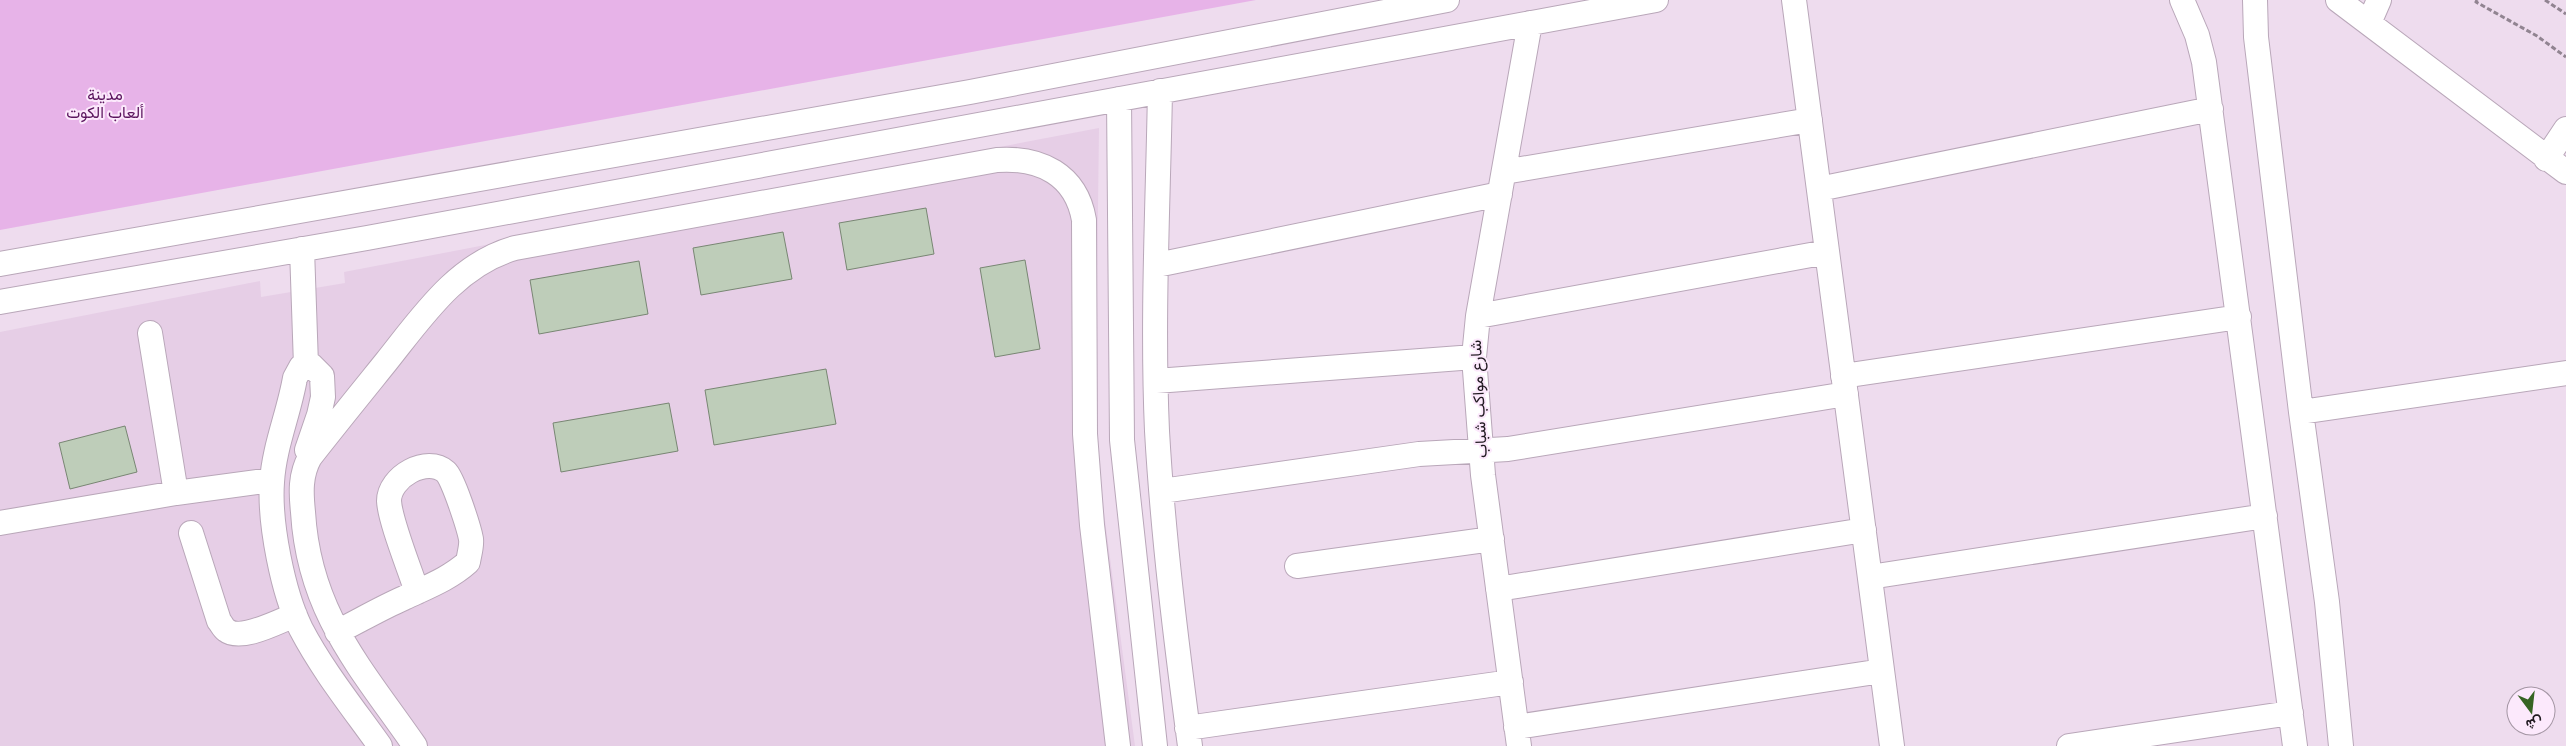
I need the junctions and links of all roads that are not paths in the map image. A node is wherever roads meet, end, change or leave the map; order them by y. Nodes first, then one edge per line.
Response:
1 (1447, 0) edge
2 (1656, 0) edge
3 (1794, 0) edge
4 (2182, 0) edge
5 (2256, 0) edge
6 (2338, 0) edge
7 (2379, 0) edge
8 (1530, 23) junction
9 (2369, 23) junction
10 (1160, 91) junction
11 (1119, 99) junction
12 (2211, 109) junction
13 (1810, 120) junction
14 (2566, 129) edge
15 (2546, 159) junction
16 (2566, 172) edge
17 (1502, 183) junction
18 (1819, 189) junction
19 (360, 200) junction
20 (214, 226) junction
21 (367, 238) junction
22 (302, 249) junction
23 (1827, 252) junction
24 (222, 263) junction
25 (0, 264) edge
26 (1157, 265) junction
27 (0, 302) edge
28 (1478, 316) junction
29 (2239, 317) junction
30 (150, 333) dead end
31 (1474, 357) junction
32 (306, 365) junction
33 (2566, 373) edge
34 (1156, 382) junction
35 (1844, 385) junction
36 (2301, 412) junction
37 (1481, 448) junction
38 (304, 467) junction
39 (272, 480) junction
40 (1162, 491) junction
41 (176, 493) junction
42 (2265, 516) junction
43 (0, 523) edge
44 (1864, 530) junction
45 (191, 533) dead end
46 (1492, 539) junction
47 (1297, 566) dead end
48 (1870, 577) junction
49 (1498, 589) junction
50 (417, 592) junction
51 (294, 615) junction
52 (337, 632) junction
53 (1882, 671) junction
54 (1510, 682) junction
55 (2291, 713) junction
56 (1518, 736) edge
57 (1188, 737) edge
58 (380, 746) edge
59 (414, 746) edge
60 (1118, 746) edge
61 (1155, 746) edge
62 (1892, 746) edge
63 (2068, 746) edge
64 (2295, 746) edge
65 (2341, 746) edge

1 - 19 street
2 - 8 street
3 - 13 street
4 - 12 street
5 - 36 street
6 - 9 street
7 - 9 street
8 - 10 street
8 - 17 street, شارع مواكب شباب
9 - 15 street
10 - 11 street
10 - 26 street
11 - 21 street
11 - 61 street
12 - 18 street
12 - 29 street
13 - 17 street
13 - 18 street
14 - 15 street
15 - 16 street
17 - 26 street
17 - 28 street, شارع مواكب شباب
18 - 23 street
19 - 20 street
19 - 21 street
20 - 24 street
20 - 25 street
21 - 22 street
22 - 24 street
22 - 32 street
23 - 28 street
23 - 35 street
24 - 27 street
26 - 34 street
28 - 31 street, شارع مواكب شباب
29 - 35 street
29 - 42 street
30 - 41 street
31 - 34 street
31 - 37 street, شارع مواكب شباب
32 - 38 street
32 - 39 street
33 - 36 street
34 - 40 street
35 - 37 street
35 - 44 street
36 - 65 street
37 - 40 street
37 - 46 street, شارع مواكب شباب
38 - 52 street
38 - 60 street
39 - 41 street
39 - 51 street
40 - 57 street
41 - 43 street
42 - 48 street
42 - 55 street
44 - 48 street
44 - 49 street
45 - 51 street
46 - 47 street
46 - 49 street, شارع مواكب شباب
48 - 53 street
49 - 54 street, شارع مواكب شباب
50 - 50 street
50 - 52 street
51 - 58 street
52 - 59 street
53 - 56 street
53 - 62 street
54 - 56 street, شارع مواكب شباب
54 - 57 street
55 - 63 street
55 - 64 street

